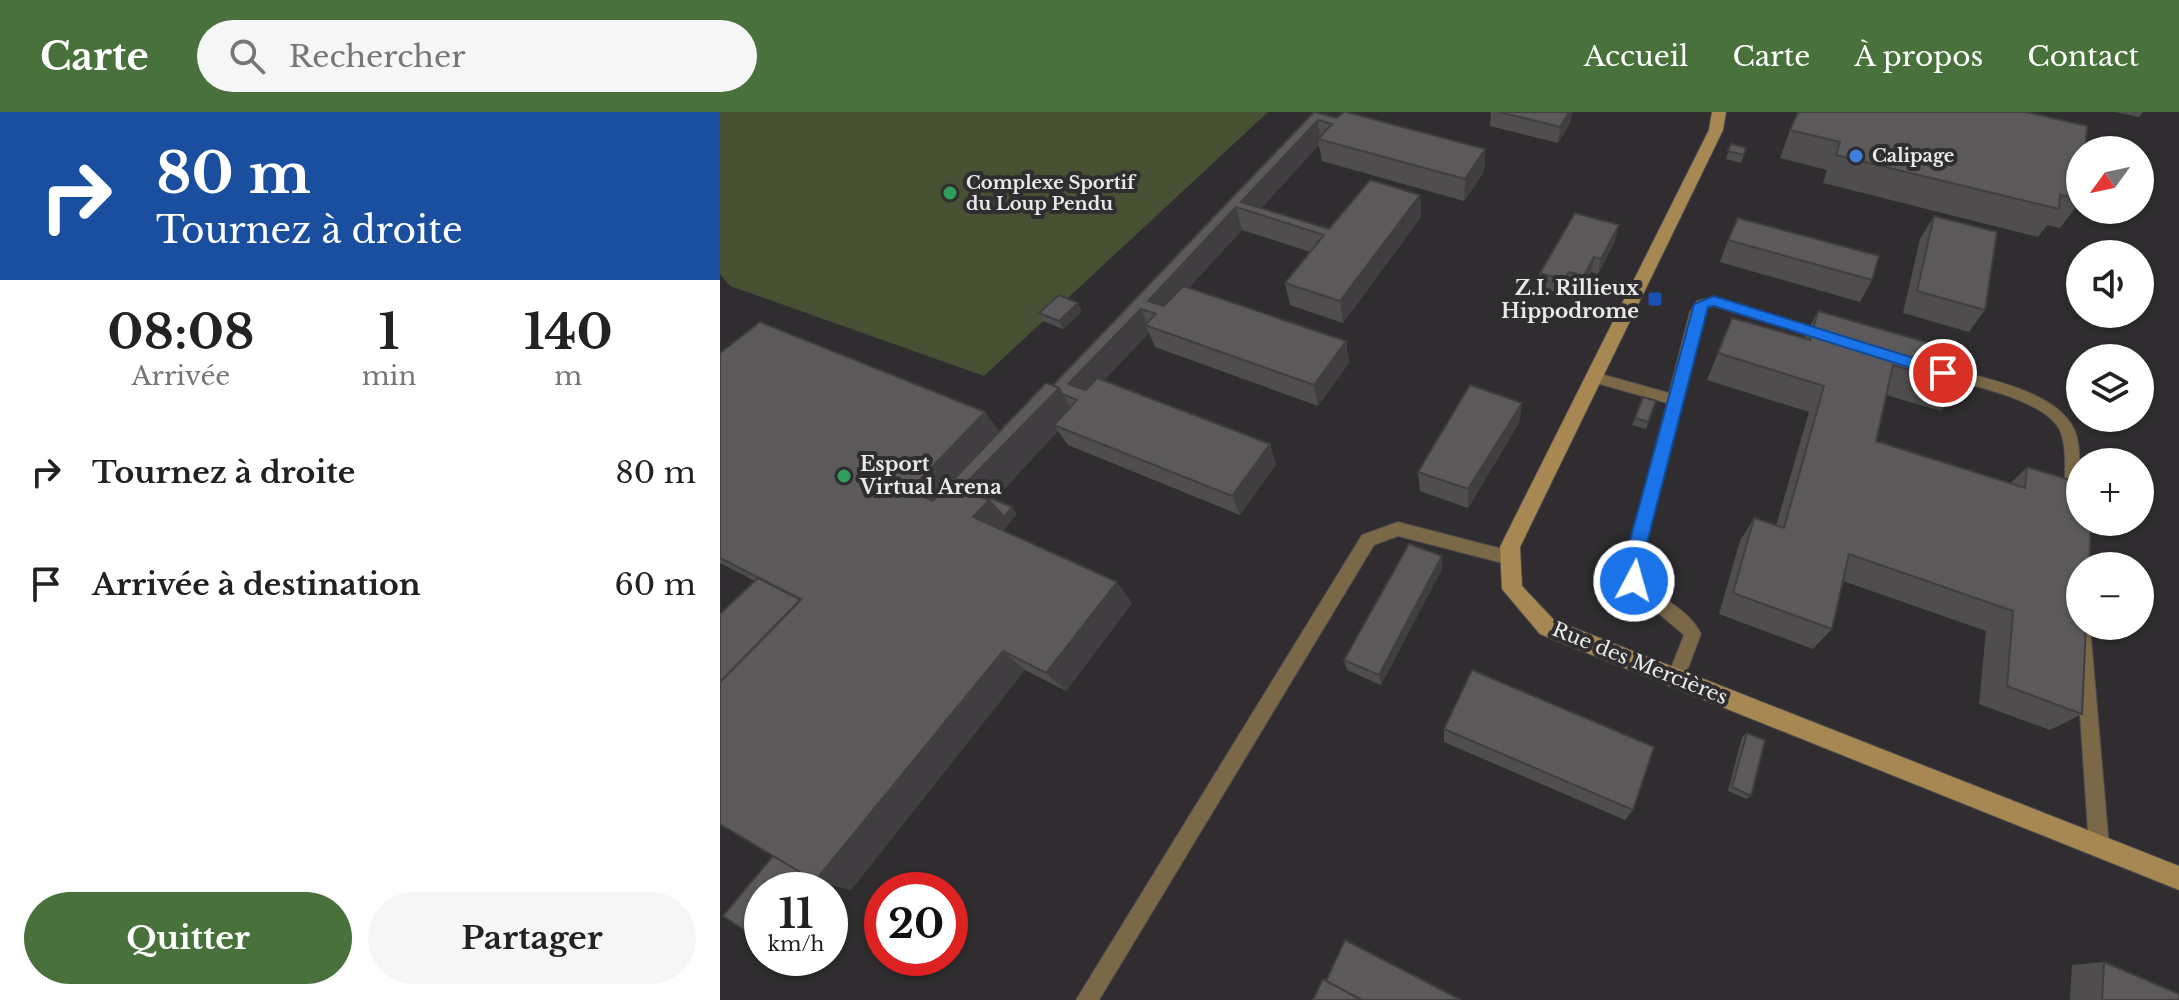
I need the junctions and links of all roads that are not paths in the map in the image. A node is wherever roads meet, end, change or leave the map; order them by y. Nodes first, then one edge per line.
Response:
1 (1719, 112) edge
2 (1849, 343) edge
3 (1924, 367) edge
4 (1594, 377) junction
5 (1674, 400) junction
6 (2069, 448) edge
7 (1510, 558) junction
8 (2083, 640) edge
9 (1676, 678) junction
10 (2099, 846) junction
11 (2179, 878) edge
12 (1087, 1000) edge

1 - 4 street
2 - 5 lane
3 - 6 lane
4 - 5 lane
4 - 7 street
5 - 9 lane
7 - 9 street, Rue des Mercières
7 - 12 lane
8 - 10 lane
9 - 10 street, Rue des Mercières
10 - 11 street, Rue des Mercières

